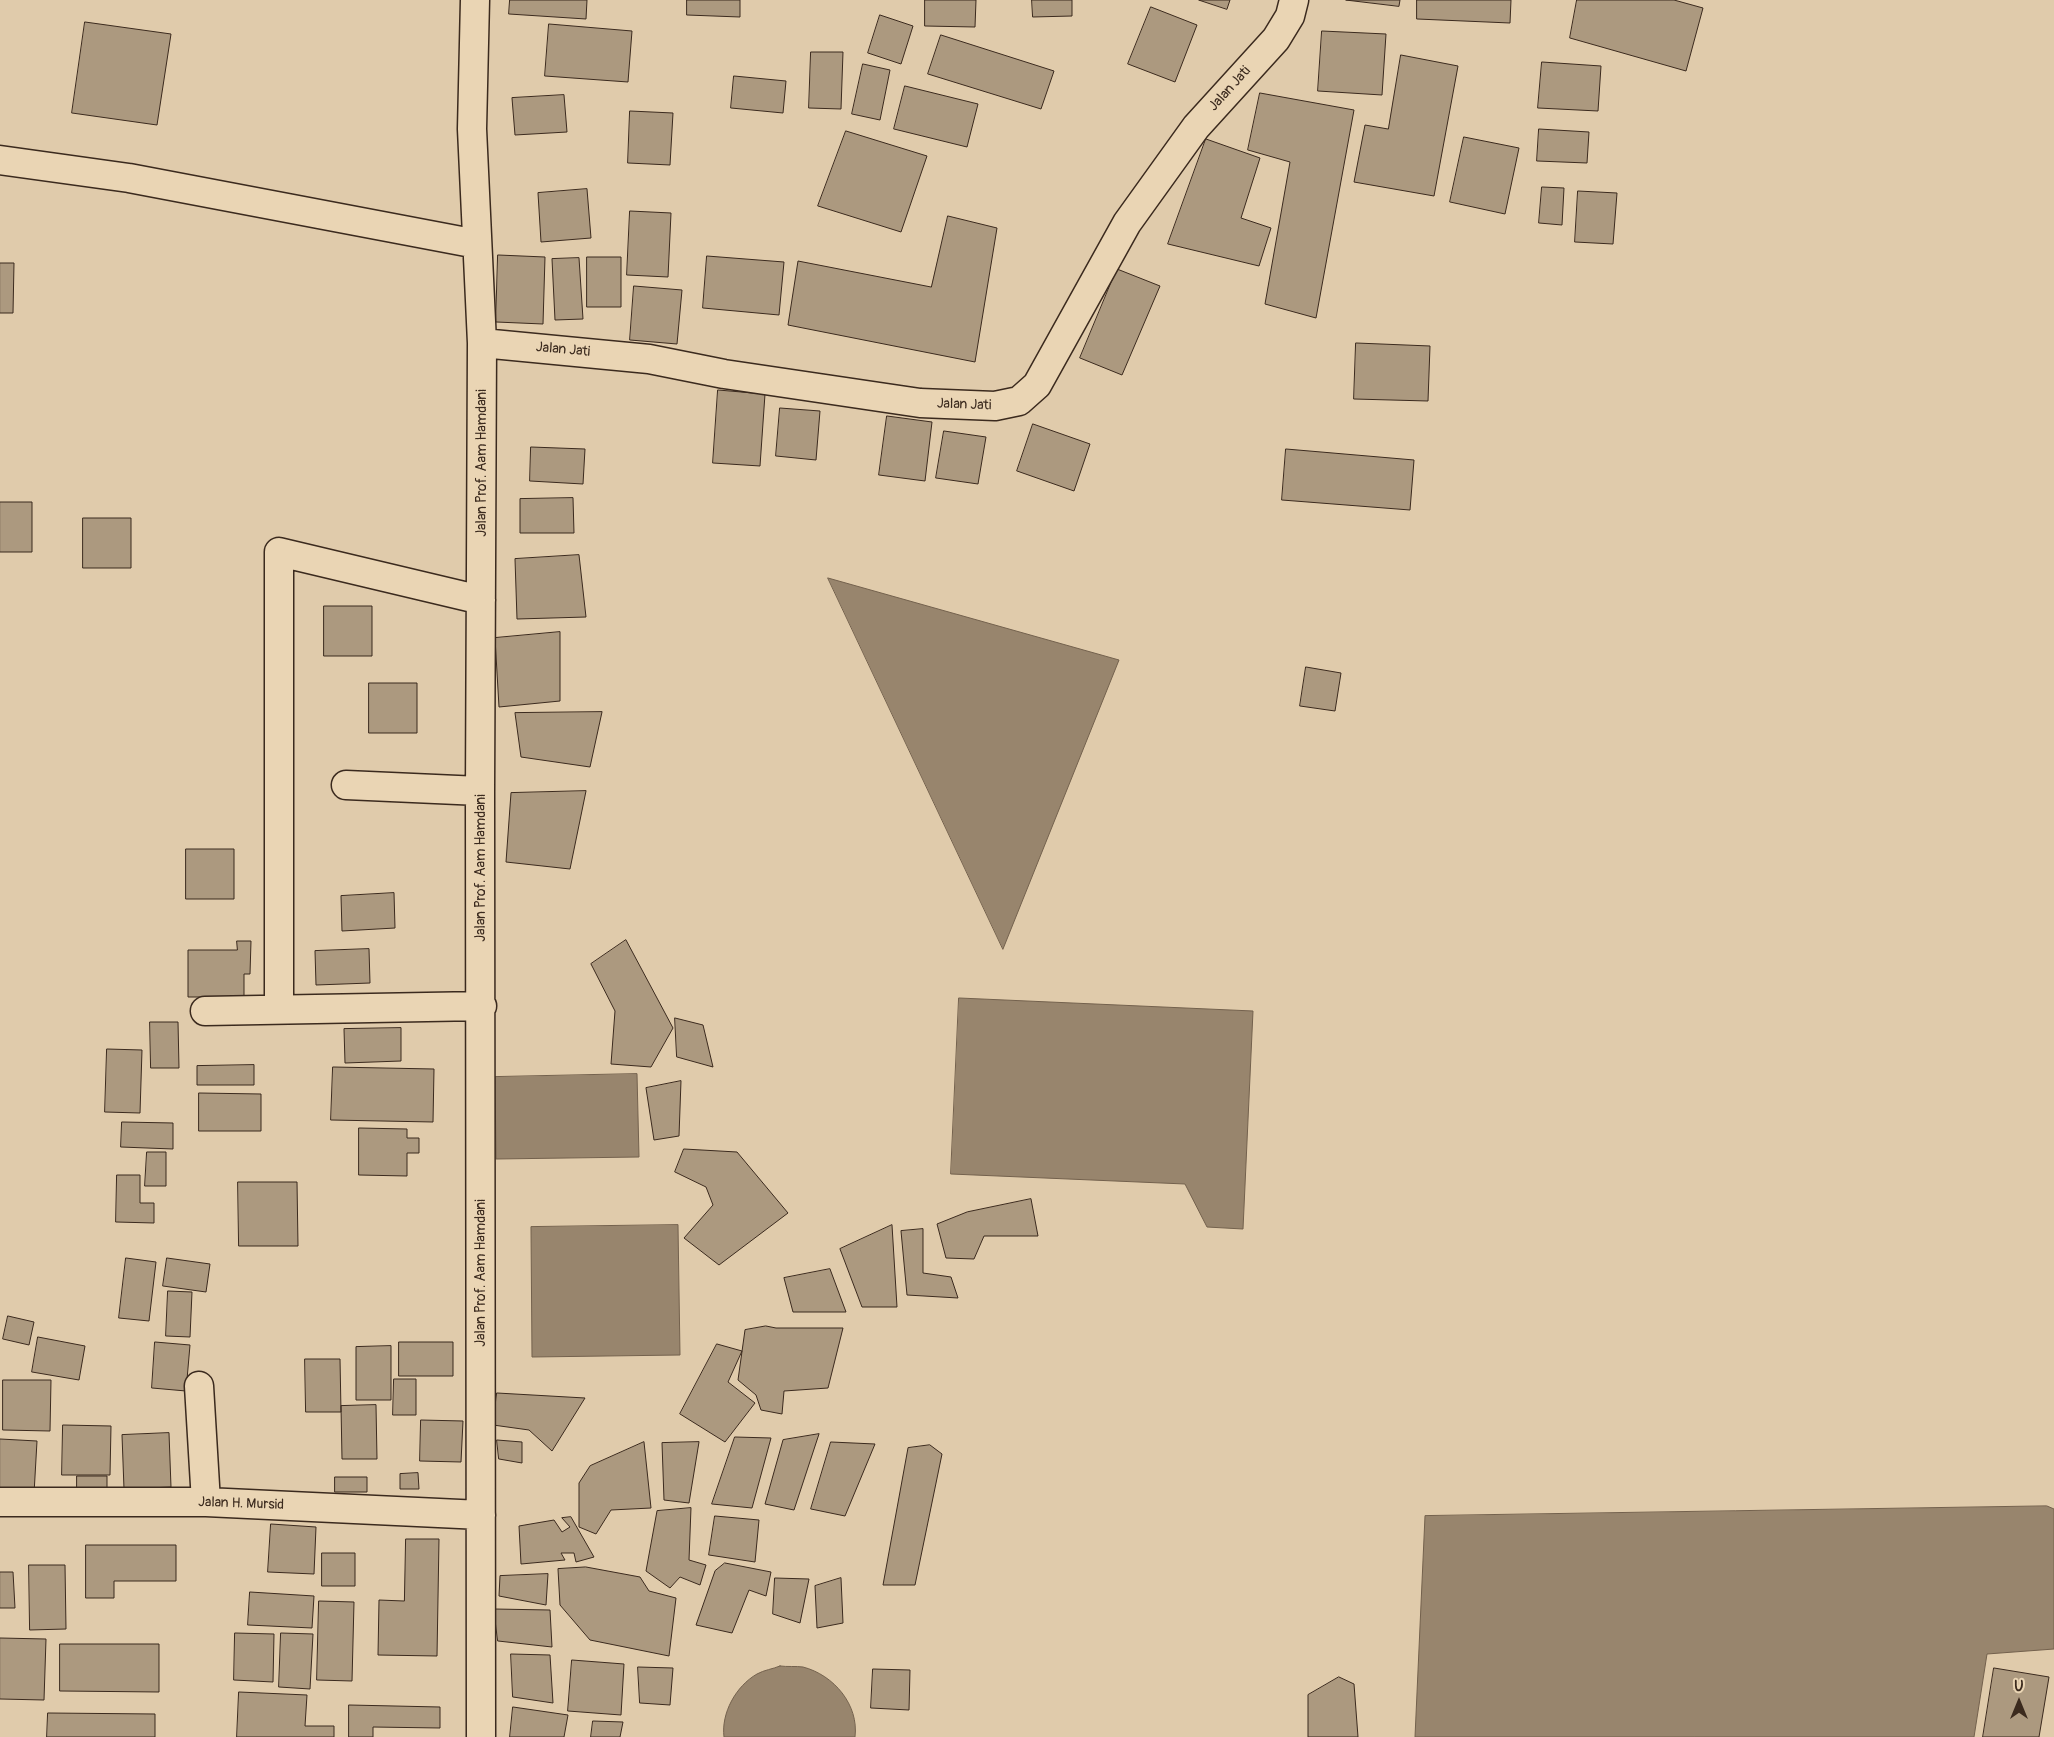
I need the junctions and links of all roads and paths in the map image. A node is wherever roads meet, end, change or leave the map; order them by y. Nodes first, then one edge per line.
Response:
1 (475, 0) edge
2 (1294, 0) edge
3 (0, 160) edge
4 (477, 244) junction
5 (482, 343) junction
6 (481, 600) junction
7 (346, 785) dead end
8 (480, 791) junction
9 (482, 1006) junction
10 (279, 1009) junction
11 (205, 1011) dead end
12 (199, 1386) dead end
13 (0, 1502) edge
14 (206, 1502) junction
15 (481, 1515) junction
16 (481, 1737) edge

1 - 4 street, Jalan Prof. Aam Hamdani
2 - 5 street, Jalan Jati
3 - 4 street
4 - 5 street, Jalan Prof. Aam Hamdani
5 - 6 street, Jalan Prof. Aam Hamdani
6 - 8 street, Jalan Prof. Aam Hamdani
6 - 10 street
7 - 8 street
8 - 9 street, Jalan Prof. Aam Hamdani
9 - 10 street
9 - 15 street, Jalan Prof. Aam Hamdani
10 - 11 street
12 - 14 street
13 - 14 street, Jalan H. Mursid
14 - 15 street, Jalan H. Mursid
15 - 16 street, Jalan Prof. Aam Hamdani

